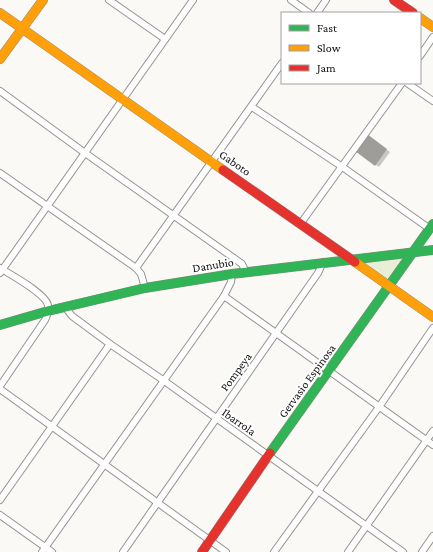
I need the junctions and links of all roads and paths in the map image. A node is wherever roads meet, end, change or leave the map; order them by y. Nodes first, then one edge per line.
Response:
1 (43, 0) edge
2 (109, 0) edge
3 (193, 0) edge
4 (291, 0) edge
5 (326, 0) edge
6 (394, 0) edge
7 (308, 12) edge
8 (318, 12) edge
9 (412, 12) edge
10 (0, 13) edge
11 (421, 19) edge
12 (433, 27) edge
13 (23, 29) junction
14 (433, 37) edge
15 (165, 39) junction
16 (421, 55) edge
17 (0, 59) edge
18 (281, 65) edge
19 (401, 84) edge
20 (408, 84) edge
21 (0, 91) edge
22 (122, 98) junction
23 (433, 101) edge
24 (252, 107) junction
25 (85, 153) junction
26 (212, 161) junction
27 (341, 166) junction
28 (0, 173) edge
29 (47, 205) junction
30 (174, 215) junction
31 (301, 223) junction
32 (432, 226) edge
33 (433, 250) edge
34 (414, 252) junction
35 (350, 259) junction
36 (323, 262) junction
37 (136, 268) junction
38 (1, 270) edge
39 (246, 272) junction
40 (232, 274) junction
41 (389, 286) junction
42 (145, 288) junction
43 (224, 296) junction
44 (65, 307) junction
45 (48, 311) junction
46 (433, 317) edge
47 (0, 325) edge
48 (433, 328) edge
49 (276, 334) junction
50 (110, 344) junction
51 (329, 371) junction
52 (163, 380) junction
53 (0, 388) edge
54 (379, 407) junction
55 (216, 418) junction
56 (52, 427) junction
57 (433, 431) edge
58 (426, 440) junction
59 (433, 445) edge
60 (268, 455) junction
61 (104, 464) junction
62 (318, 491) junction
63 (0, 500) edge
64 (158, 503) junction
65 (0, 515) edge
66 (367, 525) junction
67 (433, 536) edge
68 (210, 541) junction
69 (44, 550) edge
70 (52, 552) edge
71 (123, 552) edge
72 (202, 552) edge
73 (226, 552) edge
74 (274, 552) edge
75 (348, 552) edge
76 (403, 552) edge
77 (422, 552) edge

1 - 13 street
2 - 15 street
3 - 15 street
4 - 7 street
5 - 8 street
6 - 9 street
10 - 13 street, Gaboto
11 - 12 street
13 - 17 street
13 - 22 street, Gaboto
14 - 16 street
15 - 22 street
18 - 24 street
19 - 27 street
20 - 23 street
21 - 25 street
22 - 25 street
22 - 26 street, Gaboto
24 - 26 street
24 - 27 street
25 - 29 street
25 - 30 street
26 - 30 street
26 - 31 street, Gaboto
27 - 31 street
27 - 32 street
28 - 29 street
29 - 37 street
29 - 38 street
30 - 37 street
30 - 39 street
31 - 35 street, Gaboto
32 - 34 street, Gervasio Espinosa
33 - 34 street, Danubio
34 - 35 street, Danubio
34 - 41 street, Gervasio Espinosa
35 - 36 street, Danubio
35 - 41 street, Gaboto
36 - 39 street, Danubio
36 - 49 street, Pompeya
37 - 42 street
38 - 45 street
39 - 40 street, Danubio
40 - 42 street, Danubio
40 - 43 street
41 - 46 street, Gaboto
41 - 51 street, Gervasio Espinosa
42 - 44 street, Danubio
43 - 49 street
43 - 52 street
44 - 45 street, Danubio
44 - 50 street, Ibarrola
45 - 47 street, Danubio
45 - 53 street
48 - 54 street
49 - 51 street
49 - 55 street, Pompeya
50 - 52 street, Ibarrola
50 - 56 street
51 - 54 street
51 - 60 street, Gervasio Espinosa
52 - 55 street, Ibarrola
52 - 61 street
53 - 56 street
54 - 58 street
54 - 62 street
55 - 60 street, Ibarrola
55 - 64 street, Pompeya
56 - 61 street
56 - 63 street
57 - 58 street
58 - 59 street
58 - 66 street
60 - 62 street, Ibarrola
60 - 68 street, Gervasio Espinosa
61 - 64 street
61 - 69 street
62 - 66 street, Ibarrola
62 - 74 street
64 - 68 street
64 - 71 street, Pompeya
65 - 69 street
66 - 75 street
66 - 76 street, Ibarrola
67 - 77 street
68 - 72 street, Gervasio Espinosa
68 - 73 street
69 - 70 street

